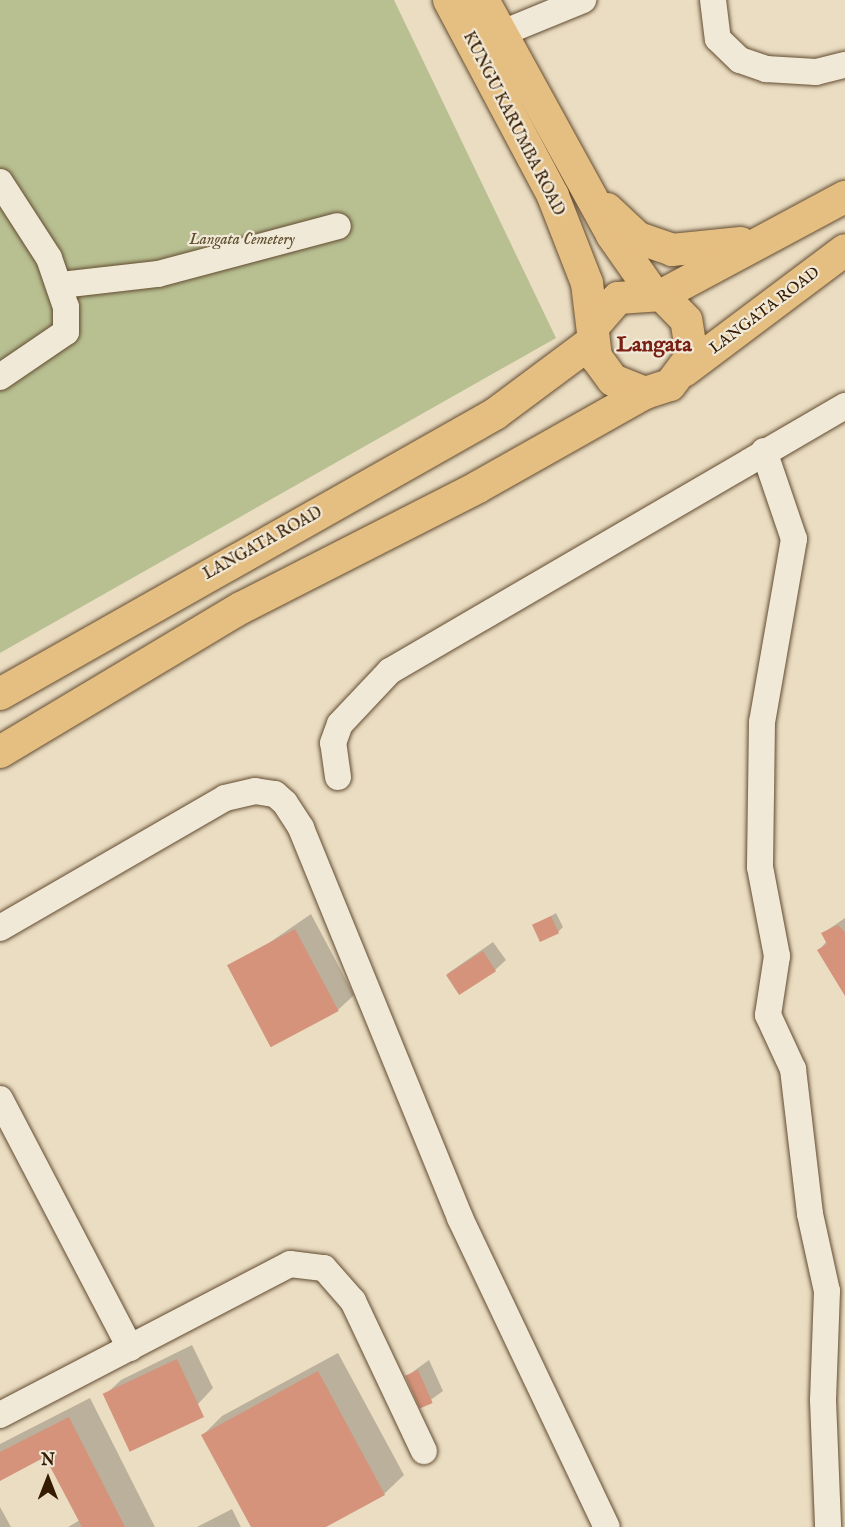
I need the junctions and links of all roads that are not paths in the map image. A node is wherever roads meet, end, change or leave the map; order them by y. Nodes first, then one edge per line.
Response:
1 (449, 0) edge
2 (483, 0) edge
3 (583, 0) edge
4 (713, 0) edge
5 (500, 34) junction
6 (845, 65) edge
7 (0, 182) edge
8 (845, 197) edge
9 (594, 198) junction
10 (338, 226) dead end
11 (757, 241) junction
12 (845, 250) edge
13 (61, 285) junction
14 (657, 293) junction
15 (594, 333) junction
16 (684, 371) junction
17 (0, 377) edge
18 (645, 393) junction
19 (845, 406) edge
20 (764, 451) junction
21 (0, 694) edge
22 (0, 752) edge
23 (338, 777) dead end
24 (0, 928) edge
25 (0, 1099) edge
26 (130, 1348) junction
27 (0, 1415) edge
28 (424, 1451) dead end
29 (607, 1527) edge
30 (828, 1527) edge

1 - 15 main road, KUNGU KARUMBA ROAD
2 - 5 main road
3 - 5 lane
4 - 6 lane
5 - 9 main road
7 - 13 lane
8 - 11 main road
9 - 11 main road
9 - 14 main road
10 - 13 lane
11 - 14 main road
12 - 16 main road, LANGATA ROAD
13 - 17 lane
14 - 15 main road
14 - 16 main road
15 - 18 main road
15 - 21 main road, LANGATA ROAD
16 - 18 main road
18 - 22 main road
19 - 20 lane
20 - 23 lane
20 - 30 lane
24 - 29 lane
25 - 26 lane
26 - 27 lane
26 - 28 lane

